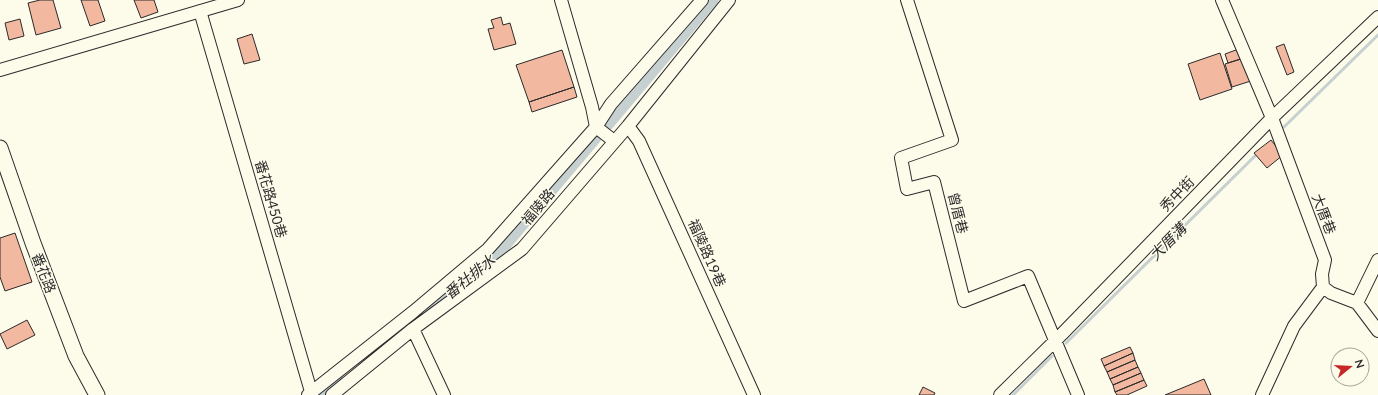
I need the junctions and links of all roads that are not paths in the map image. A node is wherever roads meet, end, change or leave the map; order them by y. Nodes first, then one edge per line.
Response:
1 (238, 0) edge
2 (561, 0) edge
3 (702, 0) edge
4 (729, 0) edge
5 (906, 0) edge
6 (1222, 0) edge
7 (200, 11) junction
8 (1378, 17) edge
9 (0, 70) edge
10 (1272, 118) junction
11 (628, 126) junction
12 (596, 127) junction
13 (614, 141) junction
14 (0, 148) edge
15 (1378, 260) edge
16 (1323, 287) junction
17 (1357, 304) junction
18 (414, 329) junction
19 (1378, 331) edge
20 (1055, 341) junction
21 (311, 394) edge
22 (97, 395) edge
23 (332, 395) edge
24 (444, 395) edge
25 (754, 395) edge
26 (1000, 395) edge
27 (1078, 395) edge
28 (1262, 395) edge

1 - 7 street
2 - 12 street
3 - 12 street
4 - 11 street, 福陵路
5 - 20 street, 曾厝巷
6 - 10 street, 大厝巷
7 - 9 street
7 - 21 street, 番花路450巷
8 - 10 street, 秀中街
10 - 16 street, 大厝巷
10 - 20 street, 秀中街
11 - 13 street, 福陵路
11 - 25 street, 福陵路19巷
12 - 13 street
12 - 21 street
13 - 18 street, 福陵路
14 - 22 main road, 番花路
15 - 17 street
16 - 17 street
16 - 28 street
17 - 19 street
18 - 23 street, 福陵路
18 - 24 street
20 - 26 street, 秀中街
20 - 27 street

